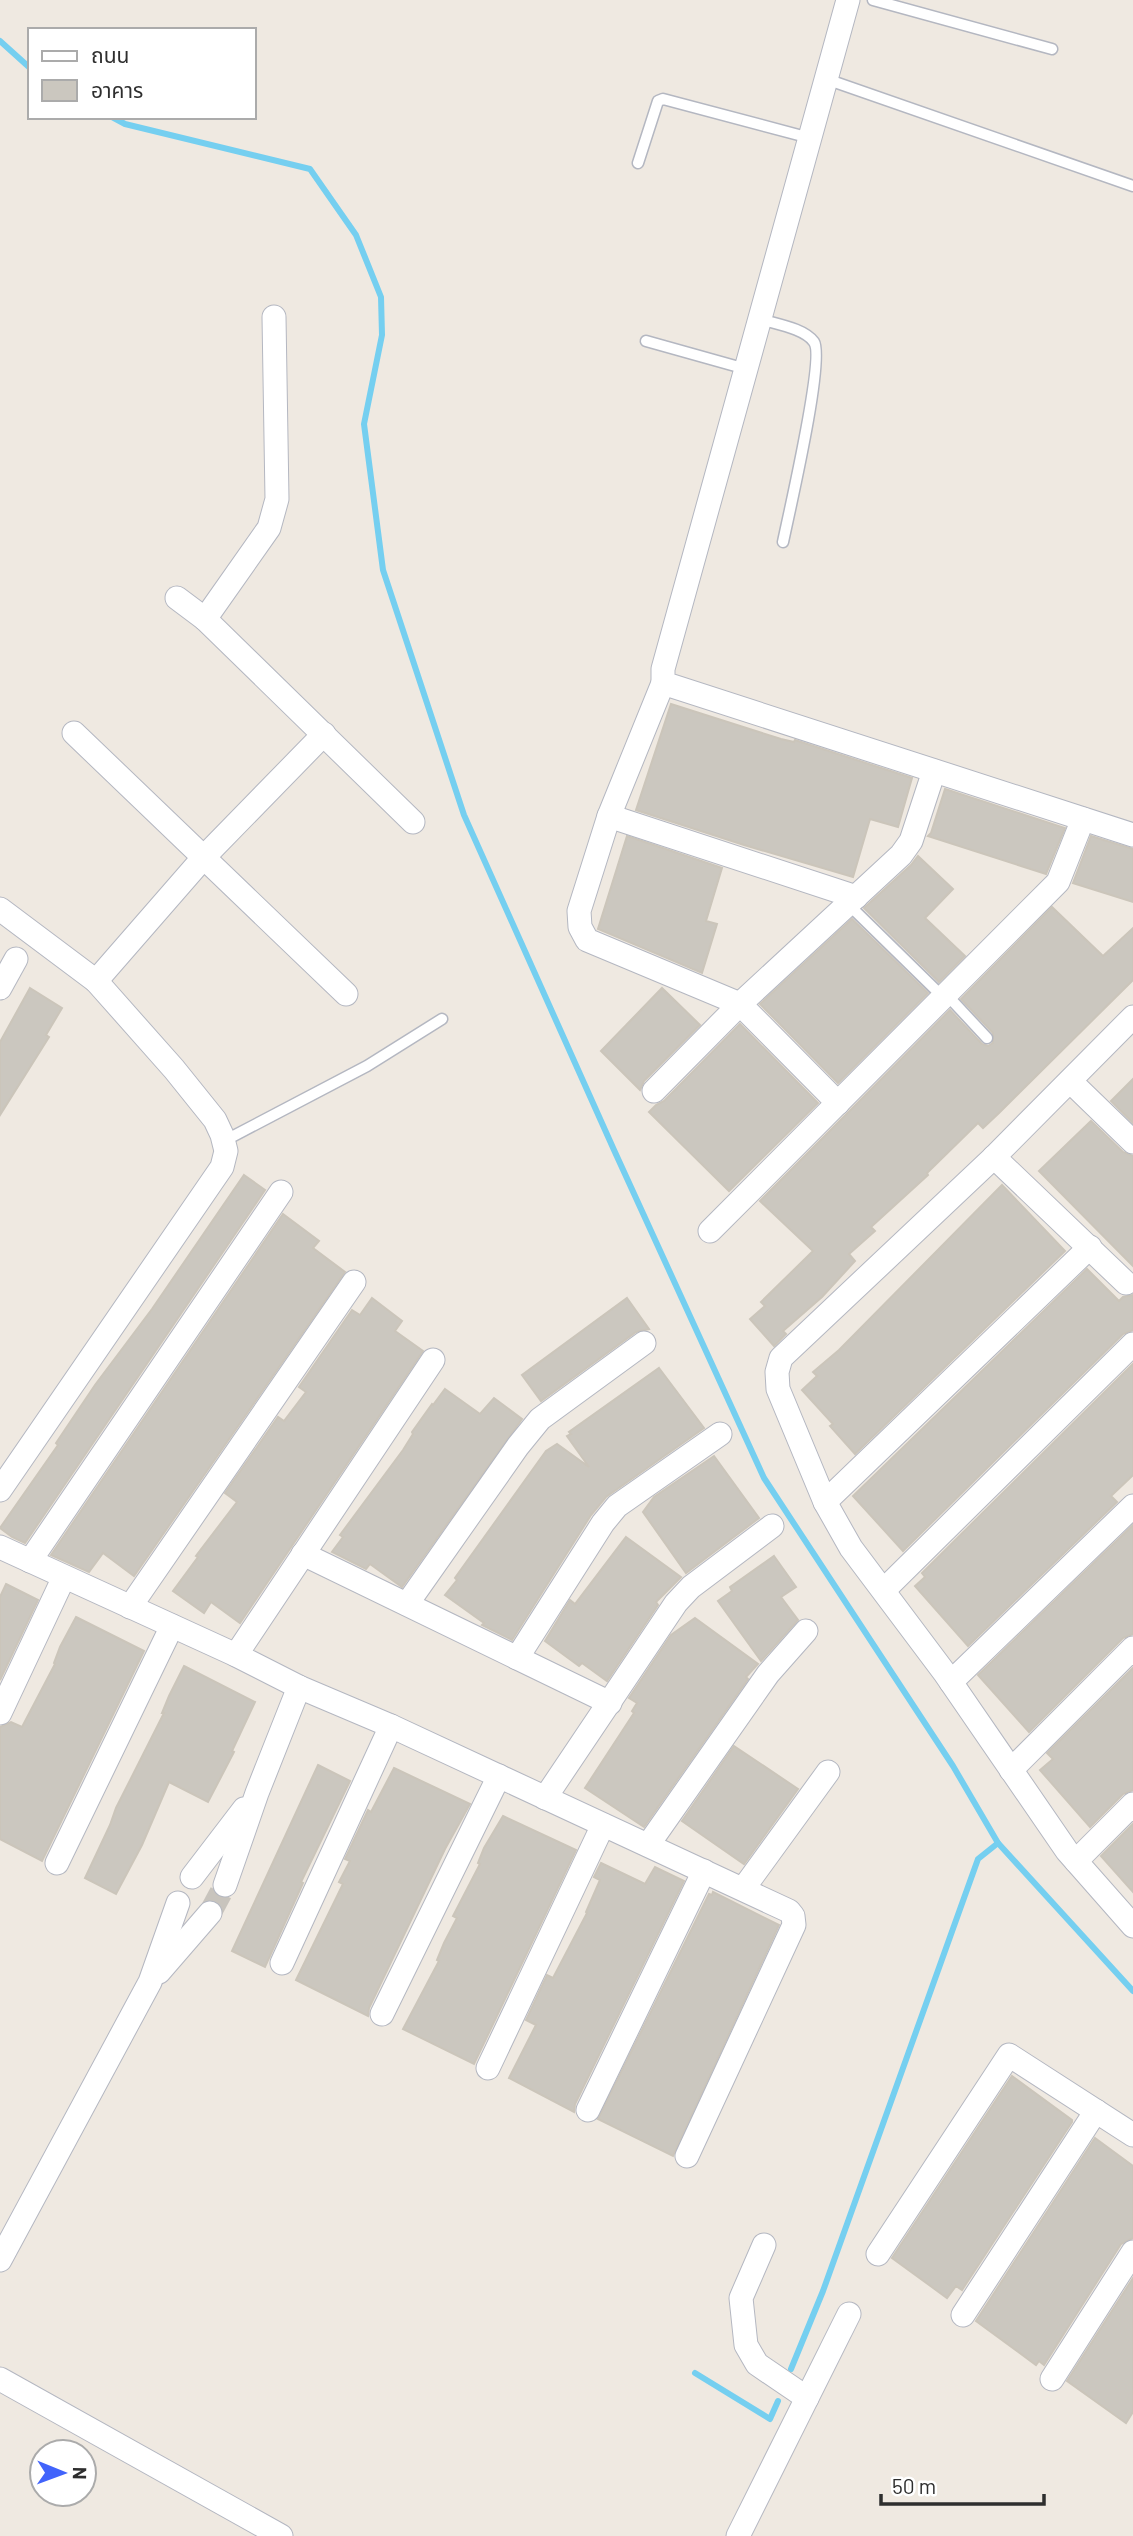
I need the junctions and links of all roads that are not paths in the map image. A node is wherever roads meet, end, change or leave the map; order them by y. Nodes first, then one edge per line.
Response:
1 (848, 0) edge
2 (873, 0) edge
3 (1052, 49) dead end
4 (826, 79) junction
5 (810, 138) junction
6 (638, 163) dead end
7 (1133, 186) edge
8 (274, 317) dead end
9 (760, 319) junction
10 (646, 341) dead end
11 (746, 369) junction
12 (783, 542) dead end
13 (177, 598) dead end
14 (205, 619) junction
15 (663, 683) junction
16 (74, 733) dead end
17 (324, 734) junction
18 (934, 771) junction
19 (609, 816) junction
20 (1083, 819) junction
21 (413, 822) dead end
22 (1133, 835) edge
23 (204, 857) junction
24 (852, 900) junction
25 (0, 909) edge
26 (16, 959) dead end
27 (96, 981) junction
28 (0, 988) edge
29 (346, 994) dead end
30 (945, 996) junction
31 (740, 1004) junction
32 (1133, 1017) edge
33 (442, 1019) dead end
34 (987, 1038) dead end
35 (1070, 1081) junction
36 (654, 1091) dead end
37 (838, 1103) junction
38 (224, 1141) junction
39 (1133, 1142) edge
40 (994, 1157) junction
41 (281, 1192) dead end
42 (710, 1231) dead end
43 (1090, 1248) junction
44 (354, 1282) dead end
45 (1126, 1283) dead end
46 (644, 1343) dead end
47 (1133, 1344) edge
48 (433, 1360) dead end
49 (720, 1434) dead end
50 (0, 1490) edge
51 (825, 1502) junction
52 (1133, 1506) edge
53 (772, 1526) dead end
54 (0, 1547) edge
55 (303, 1554) junction
56 (30, 1561) junction
57 (64, 1577) junction
58 (884, 1590) junction
59 (407, 1604) junction
60 (130, 1606) junction
61 (172, 1626) junction
62 (806, 1631) dead end
63 (1133, 1648) edge
64 (236, 1655) junction
65 (517, 1658) junction
66 (951, 1682) junction
67 (299, 1687) junction
68 (610, 1703) junction
69 (0, 1713) edge
70 (391, 1726) junction
71 (1011, 1770) junction
72 (828, 1772) dead end
73 (499, 1776) junction
74 (257, 1793) junction
75 (545, 1797) junction
76 (1133, 1804) edge
77 (603, 1825) junction
78 (648, 1845) junction
79 (1076, 1861) junction
80 (57, 1863) dead end
81 (704, 1871) junction
82 (191, 1877) dead end
83 (225, 1885) tunnel mouth
84 (743, 1889) junction
85 (178, 1903) dead end
86 (210, 1913) tunnel mouth
87 (1133, 1926) edge
88 (282, 1963) dead end
89 (150, 1982) junction
90 (382, 2014) dead end
91 (488, 2068) dead end
92 (588, 2110) dead end
93 (1096, 2111) junction
94 (1133, 2135) edge
95 (687, 2157) dead end
96 (764, 2245) dead end
97 (1133, 2252) edge
98 (878, 2254) dead end
99 (0, 2260) edge
100 (849, 2314) dead end
101 (963, 2315) dead end
102 (0, 2379) edge
103 (1052, 2379) dead end
104 (807, 2398) junction
105 (281, 2536) edge
106 (738, 2536) edge

1 - 4 street
2 - 3 lane
4 - 5 street
4 - 7 lane
5 - 6 lane
5 - 9 street
8 - 14 street
9 - 11 street
9 - 12 lane
10 - 11 lane
11 - 15 street
13 - 14 street
14 - 17 street
15 - 18 street
15 - 19 street
16 - 23 street
17 - 21 street
17 - 23 street
18 - 20 street
18 - 24 street
19 - 24 street
19 - 31 street
20 - 22 street
20 - 30 street
23 - 27 street
23 - 29 street
24 - 30 lane
24 - 31 street
25 - 27 street
26 - 28 street
27 - 38 street
30 - 34 lane
30 - 37 street
31 - 36 street
31 - 37 street
32 - 35 street
33 - 38 lane
35 - 39 street
35 - 40 street
37 - 42 street
38 - 50 street
40 - 43 street
40 - 51 street
41 - 56 street
43 - 45 street
43 - 51 street
44 - 60 street
46 - 59 street
47 - 58 street
48 - 55 street
49 - 65 street
51 - 58 street
52 - 66 street
53 - 68 street
54 - 56 street
55 - 59 street
55 - 64 street
56 - 57 street
57 - 60 street
57 - 69 street
58 - 66 street
59 - 65 street
60 - 61 street
61 - 64 street
61 - 80 street
62 - 78 street
63 - 71 street
64 - 67 street
65 - 68 street
66 - 71 street
67 - 70 street
67 - 74 street
68 - 75 street
70 - 73 street
70 - 88 street
71 - 79 street
72 - 84 street
73 - 75 street
73 - 90 street
74 - 82 street
74 - 83 street
75 - 77 street
76 - 79 street
77 - 78 street
77 - 91 street
78 - 81 street
79 - 87 street
81 - 84 street
81 - 92 street
84 - 95 street
85 - 89 street
86 - 89 street
89 - 99 street
93 - 94 street
93 - 98 street
93 - 101 street
96 - 104 street
97 - 103 street
100 - 104 street
102 - 105 street
104 - 106 street

